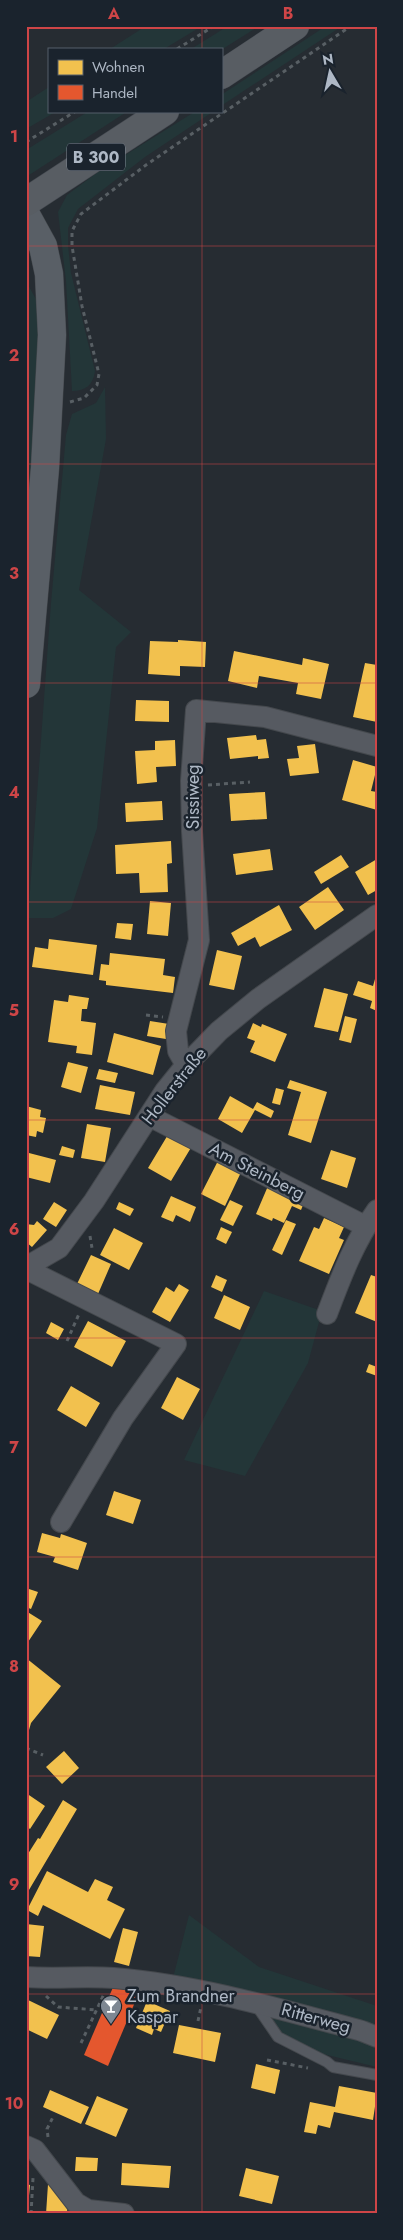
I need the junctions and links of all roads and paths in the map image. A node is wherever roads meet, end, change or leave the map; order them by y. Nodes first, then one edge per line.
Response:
1 (214, 26) edge
2 (295, 26) edge
3 (351, 26) edge
4 (179, 48) edge
5 (222, 74) edge
6 (74, 112) edge
7 (163, 112) edge
8 (26, 142) edge
9 (26, 202) edge
10 (26, 215) edge
11 (29, 270) edge
12 (52, 335) junction
13 (49, 404) junction
14 (28, 654) edge
15 (26, 684) edge
16 (377, 746) edge
17 (250, 782) dead end
18 (192, 787) junction
19 (377, 915) edge
20 (186, 1065) junction
21 (149, 1116) junction
22 (377, 1210) edge
23 (365, 1226) junction
24 (26, 1268) edge
25 (86, 1299) junction
26 (328, 1314) dead end
27 (67, 1341) dead end
28 (61, 1522) dead end
29 (26, 1748) edge
30 (42, 1756) dead end
31 (112, 1978) junction
32 (33, 1984) edge
33 (254, 2002) junction
34 (97, 2010) junction
35 (377, 2037) edge
36 (81, 2043) dead end
37 (267, 2060) dead end
38 (333, 2067) junction
39 (377, 2075) edge
40 (53, 2117) dead end
41 (36, 2145) edge
42 (31, 2214) edge
43 (124, 2214) edge

1 - 4 path
2 - 5 main road
3 - 13 path
6 - 8 path
7 - 9 main road, B 300
10 - 12 main road
11 - 12 main road
12 - 13 main road
13 - 14 main road
14 - 15 main road
16 - 18 street, Sissiweg
17 - 18 path
18 - 20 street, Sissiweg
19 - 20 street, Hollerstraße
20 - 21 street, Hollerstraße
21 - 23 street, Am Steinberg
21 - 24 street, Hollerstraße
22 - 23 street
23 - 26 street
24 - 25 street
25 - 27 path
25 - 28 street
29 - 30 path
31 - 32 street, Ritterweg
31 - 33 street, Ritterweg
31 - 34 path
32 - 34 path
33 - 35 street, Ritterweg
33 - 38 lane, Ritterweg
34 - 36 path
37 - 38 path
38 - 39 lane, Ritterweg
40 - 41 path
41 - 42 path
41 - 43 street

